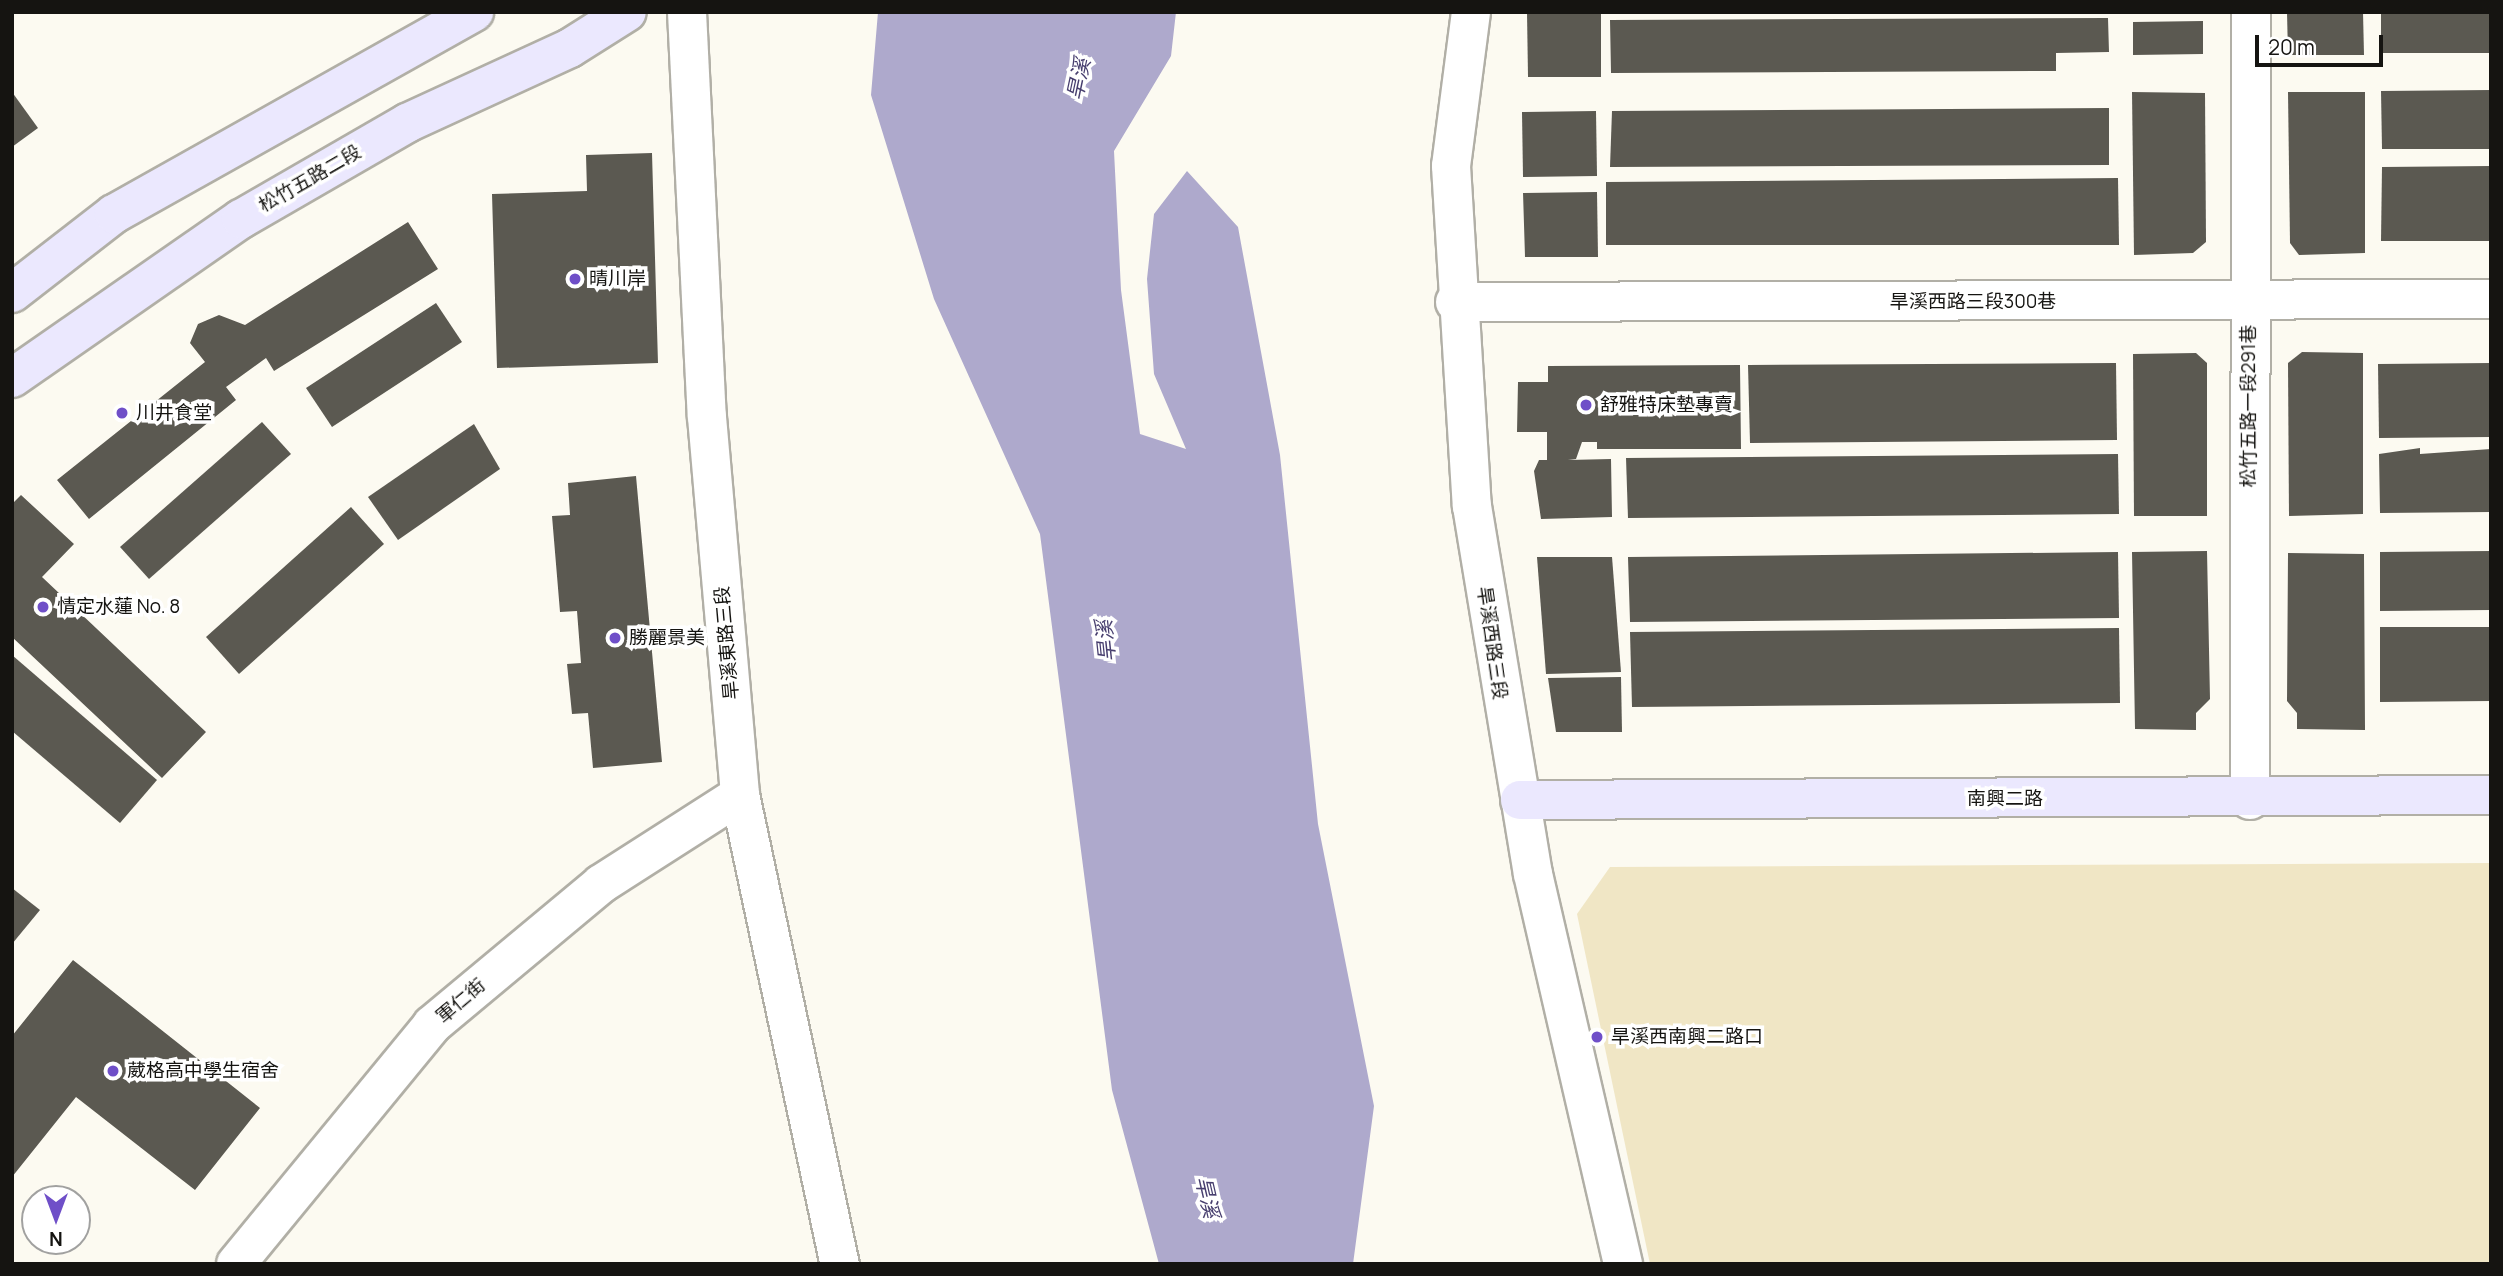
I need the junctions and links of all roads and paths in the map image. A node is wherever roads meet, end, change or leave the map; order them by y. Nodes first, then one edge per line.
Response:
1 (474, 12) edge
2 (628, 12) edge
3 (687, 12) edge
4 (1471, 12) edge
5 (2250, 12) edge
6 (12, 293) edge
7 (2491, 299) edge
8 (1455, 302) junction
9 (2249, 302) junction
10 (12, 378) edge
11 (740, 795) junction
12 (2491, 795) edge
13 (1520, 800) junction
14 (2250, 800) junction
15 (236, 1264) edge
16 (840, 1264) edge
17 (1623, 1264) edge

1 - 6 street
2 - 10 street, 松竹五路二段
3 - 11 street, 旱溪東路三段
4 - 8 street, 旱溪西路三段
5 - 9 street, 松竹五路一段291巷
7 - 9 street, 旱溪西路三段300巷
8 - 9 street, 旱溪西路三段300巷
8 - 13 street, 旱溪西路三段
9 - 14 street, 松竹五路一段291巷
11 - 15 street, 軍仁街
11 - 16 street, 旱溪東路三段
12 - 14 street, 南興二路
13 - 14 street, 南興二路
13 - 17 street, 旱溪西路三段

